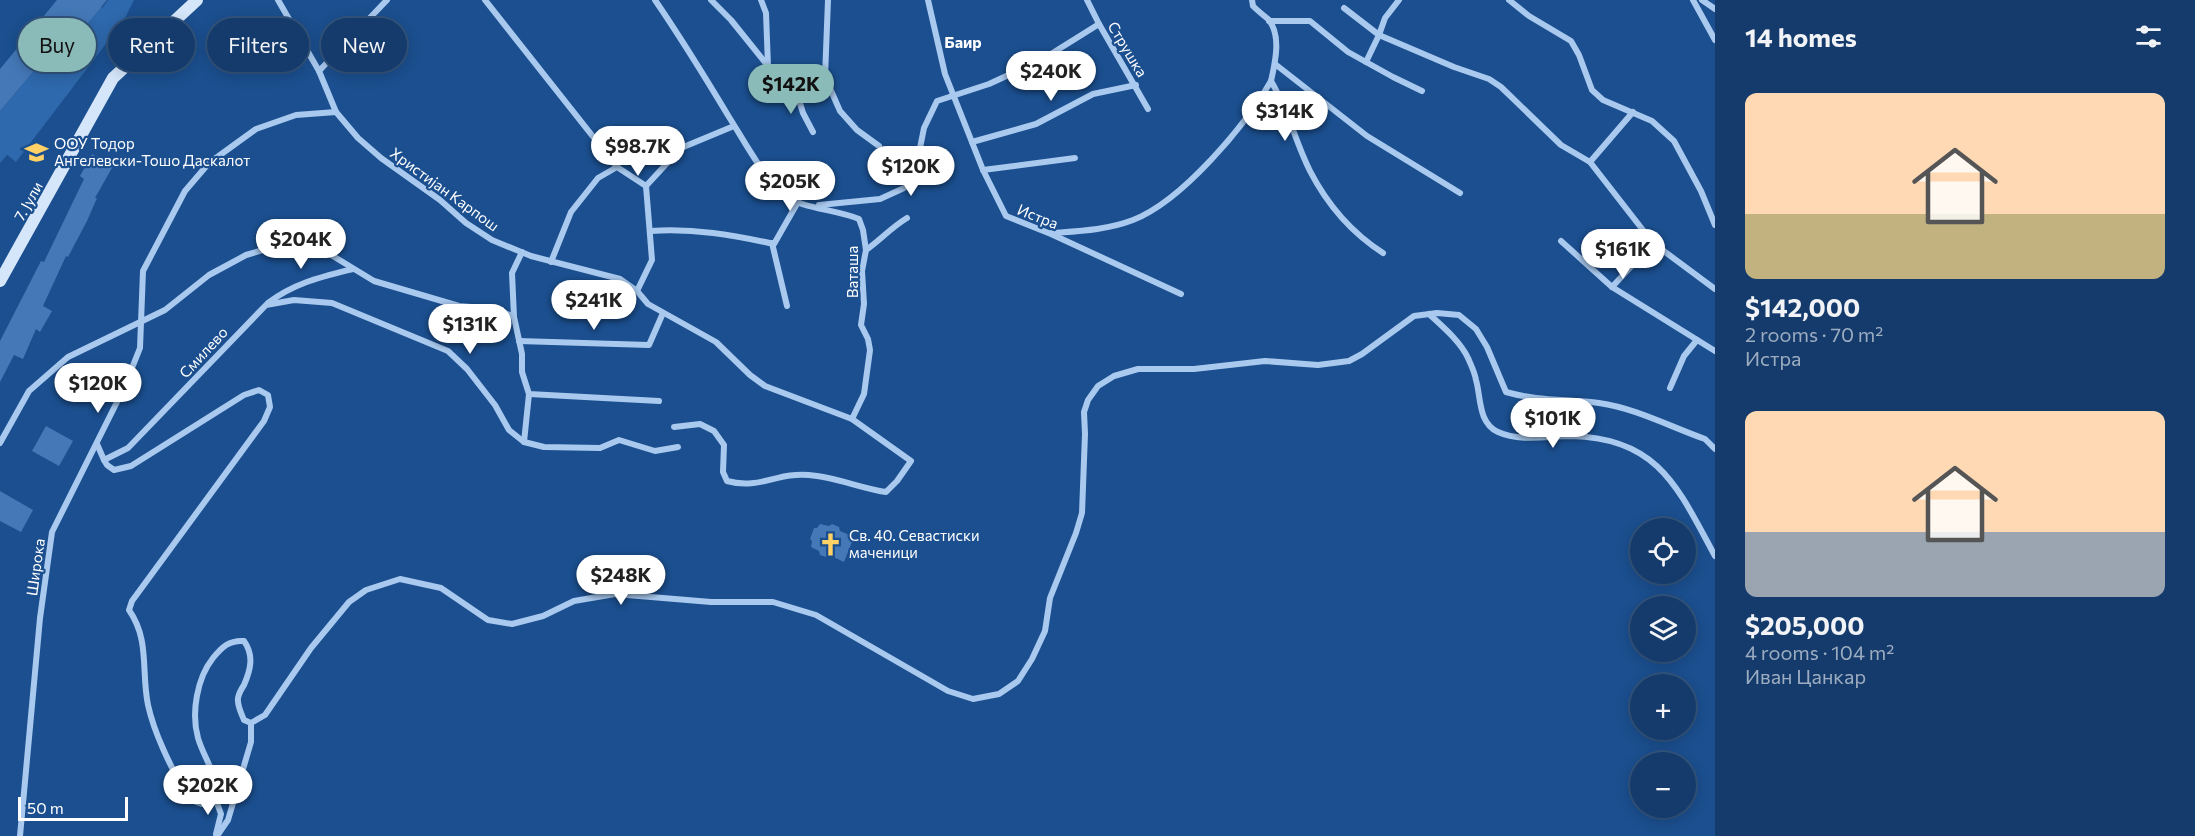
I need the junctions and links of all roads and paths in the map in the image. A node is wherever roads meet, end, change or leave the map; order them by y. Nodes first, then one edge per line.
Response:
1 (197, 0) edge
2 (278, 0) edge
3 (387, 0) edge
4 (485, 0) edge
5 (655, 0) edge
6 (711, 0) edge
7 (761, 0) edge
8 (828, 0) edge
9 (928, 0) edge
10 (1087, 0) edge
11 (1252, 0) edge
12 (1399, 0) edge
13 (1509, 0) edge
14 (1693, 0) edge
15 (1702, 0) edge
16 (1344, 8) dead end
17 (1715, 9) edge
18 (1269, 21) junction
19 (1099, 24) junction
20 (1379, 35) junction
21 (1715, 40) edge
22 (1366, 62) junction
23 (1275, 64) junction
24 (768, 66) junction
25 (319, 71) junction
26 (825, 77) junction
27 (1271, 81) junction
28 (1136, 85) junction
29 (795, 87) junction
30 (1422, 91) dead end
31 (953, 94) junction
32 (1148, 109) dead end
33 (336, 112) junction
34 (1633, 112) junction
35 (735, 126) junction
36 (813, 132) dead end
37 (972, 142) junction
38 (879, 146) dead end
39 (1076, 158) dead end
40 (1590, 162) junction
41 (617, 167) junction
42 (982, 170) junction
43 (646, 186) junction
44 (1460, 193) dead end
45 (798, 202) junction
46 (814, 206) junction
47 (907, 218) dead end
48 (1715, 225) edge
49 (651, 231) junction
50 (1050, 234) junction
51 (1561, 241) dead end
52 (772, 243) junction
53 (1653, 243) junction
54 (866, 250) junction
55 (522, 252) junction
56 (1383, 254) dead end
57 (551, 262) junction
58 (352, 269) junction
59 (0, 280) edge
60 (1612, 287) junction
61 (1715, 290) edge
62 (638, 291) junction
63 (1181, 294) dead end
64 (266, 305) junction
65 (787, 306) dead end
66 (663, 313) junction
67 (1429, 314) junction
68 (514, 317) junction
69 (142, 320) junction
70 (1697, 340) junction
71 (519, 341) junction
72 (1715, 351) edge
73 (1670, 388) dead end
74 (529, 394) junction
75 (659, 401) dead end
76 (852, 419) junction
77 (674, 427) dead end
78 (524, 442) junction
79 (0, 443) edge
80 (97, 444) junction
81 (678, 447) dead end
82 (1715, 448) edge
83 (104, 460) junction
84 (1715, 556) edge
85 (251, 723) junction
86 (214, 795) junction
87 (20, 836) edge
88 (216, 836) edge

1 - 59 street, 7. Јули
2 - 25 street, Христијан Карпош
3 - 25 street
4 - 41 street
5 - 35 street, Ваташа
6 - 24 street
7 - 24 street
8 - 26 street
9 - 31 street, Истра
10 - 19 street, Струшка
11 - 18 street
12 - 20 street
13 - 34 street
14 - 21 street
15 - 17 street
16 - 20 street
18 - 22 street
18 - 23 street
19 - 28 street, Струшка
19 - 31 street
20 - 22 street
20 - 40 street
22 - 30 street
23 - 27 street
23 - 44 street
24 - 29 street
25 - 33 street, Христијан Карпош
26 - 29 street
26 - 38 street
27 - 50 street
27 - 56 street
28 - 32 street, Струшка
28 - 37 street
29 - 36 street
31 - 37 street, Истра
31 - 46 street
33 - 55 street, Христијан Карпош
33 - 69 street, Широка
34 - 40 street
34 - 48 street
35 - 43 street
35 - 45 street, Ваташа
37 - 42 street, Истра
39 - 42 street
40 - 53 street
41 - 43 street
41 - 57 street
42 - 50 street, Истра
43 - 49 street
45 - 46 street, Ваташа
45 - 52 street
46 - 54 street, Ваташа
47 - 54 street
49 - 52 street
49 - 62 street
50 - 63 street, Истра
51 - 60 street
52 - 65 street
53 - 60 street
53 - 61 street
54 - 76 street, Ваташа
55 - 57 street, Христијан Карпош
55 - 68 street
57 - 62 street, Христијан Карпош
58 - 64 street
58 - 68 street
58 - 69 street
60 - 70 street
62 - 66 street, Христијан Карпош
64 - 78 street
64 - 83 street, Смилево
66 - 71 street
66 - 76 street, Христијан Карпош
67 - 82 street
67 - 84 street
67 - 85 street
68 - 71 street
69 - 79 street
69 - 80 street, Широка
70 - 72 street
70 - 73 street
71 - 74 street
74 - 75 street
74 - 78 street
76 - 77 street, Христијан Карпош
78 - 81 street
80 - 83 street
80 - 87 street, Широка
83 - 86 street
85 - 86 street
85 - 88 street
86 - 88 street

